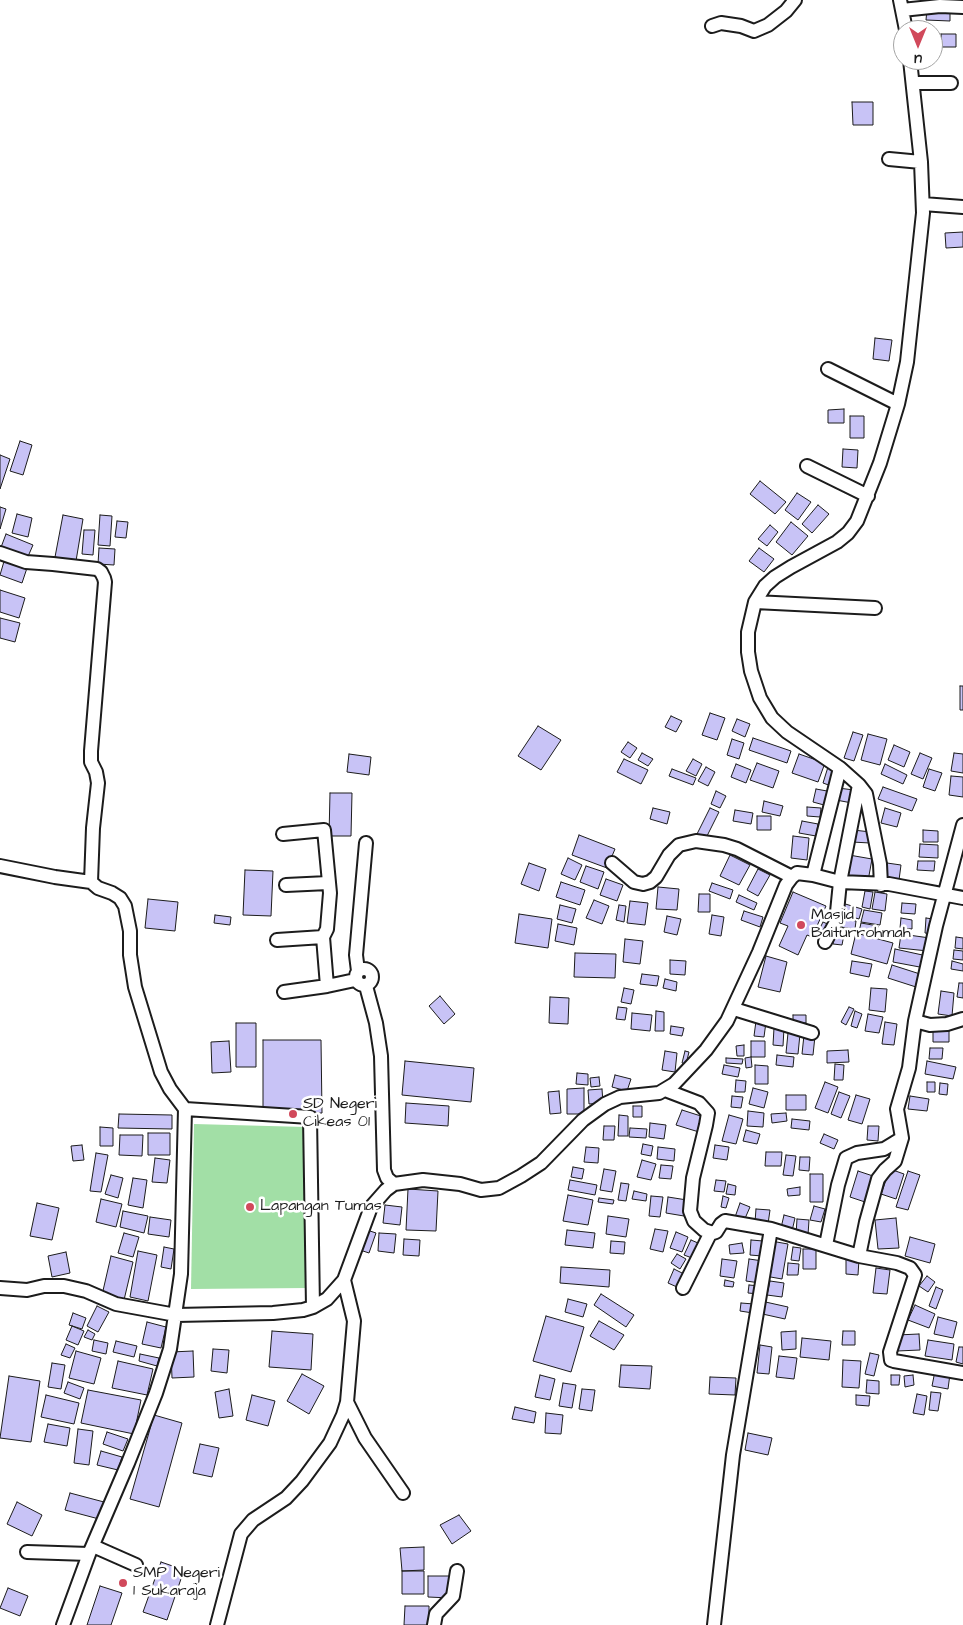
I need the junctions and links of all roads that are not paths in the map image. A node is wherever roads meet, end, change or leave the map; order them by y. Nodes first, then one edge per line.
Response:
1 (795, 0) edge
2 (901, 5) edge
3 (963, 7) edge
4 (904, 20) edge
5 (712, 26) dead end
6 (911, 70) edge
7 (913, 83) junction
8 (950, 83) dead end
9 (889, 160) dead end
10 (921, 162) junction
11 (923, 204) junction
12 (963, 207) edge
13 (828, 370) dead end
14 (898, 404) junction
15 (807, 466) dead end
16 (868, 496) junction
17 (0, 554) edge
18 (755, 602) junction
19 (876, 608) dead end
20 (840, 768) junction
21 (859, 785) junction
22 (963, 825) edge
23 (283, 834) dead end
24 (366, 843) dead end
25 (612, 863) dead end
26 (0, 866) edge
27 (813, 875) junction
28 (792, 876) junction
29 (91, 882) junction
30 (840, 882) junction
31 (328, 883) junction
32 (286, 885) dead end
33 (881, 885) junction
34 (944, 894) junction
35 (963, 898) edge
36 (323, 937) junction
37 (277, 940) dead end
38 (825, 942) dead end
39 (360, 979) junction
40 (328, 986) junction
41 (284, 992) dead end
42 (734, 1009) junction
43 (963, 1019) edge
44 (915, 1021) junction
45 (812, 1033) dead end
46 (665, 1090) junction
47 (185, 1109) junction
48 (902, 1138) junction
49 (394, 1184) junction
50 (772, 1229) junction
51 (711, 1232) junction
52 (826, 1245) junction
53 (859, 1256) junction
54 (344, 1280) junction
55 (0, 1288) edge
56 (683, 1288) dead end
57 (313, 1307) junction
58 (176, 1315) junction
59 (963, 1373) edge
60 (347, 1402) junction
61 (403, 1493) dead end
62 (91, 1550) junction
63 (27, 1552) dead end
64 (136, 1565) dead end
65 (457, 1571) dead end
66 (63, 1625) edge
67 (217, 1625) edge
68 (434, 1625) edge
69 (714, 1625) edge

1 - 5 street
2 - 3 street
2 - 4 street
6 - 7 street
7 - 8 street
7 - 10 street
9 - 10 street
10 - 11 street
11 - 12 street
11 - 14 street
13 - 14 street
14 - 16 street
15 - 16 street
16 - 18 street
17 - 29 street
18 - 19 street
18 - 20 street
20 - 21 street
20 - 27 street
21 - 30 street
21 - 33 street
22 - 34 street
23 - 31 street
24 - 39 street
25 - 28 street
26 - 29 street
27 - 28 street
27 - 30 street
28 - 42 street
29 - 47 street
30 - 33 street
30 - 38 street
31 - 32 street
31 - 36 street
33 - 34 street
34 - 35 street
34 - 44 street
36 - 37 street
36 - 40 street
39 - 40 street
39 - 49 street
40 - 41 street
42 - 45 street
42 - 46 street
43 - 44 street
44 - 48 street
46 - 49 street
46 - 51 street
47 - 57 street
47 - 58 street
48 - 52 street
48 - 53 street
49 - 54 street
50 - 51 street
50 - 52 street
50 - 69 street
51 - 56 street
52 - 53 street
53 - 59 street
54 - 57 street
54 - 60 street
55 - 58 street
57 - 58 street
58 - 62 street
60 - 61 street
60 - 67 street
62 - 63 street
62 - 64 street
62 - 66 street
65 - 68 street

